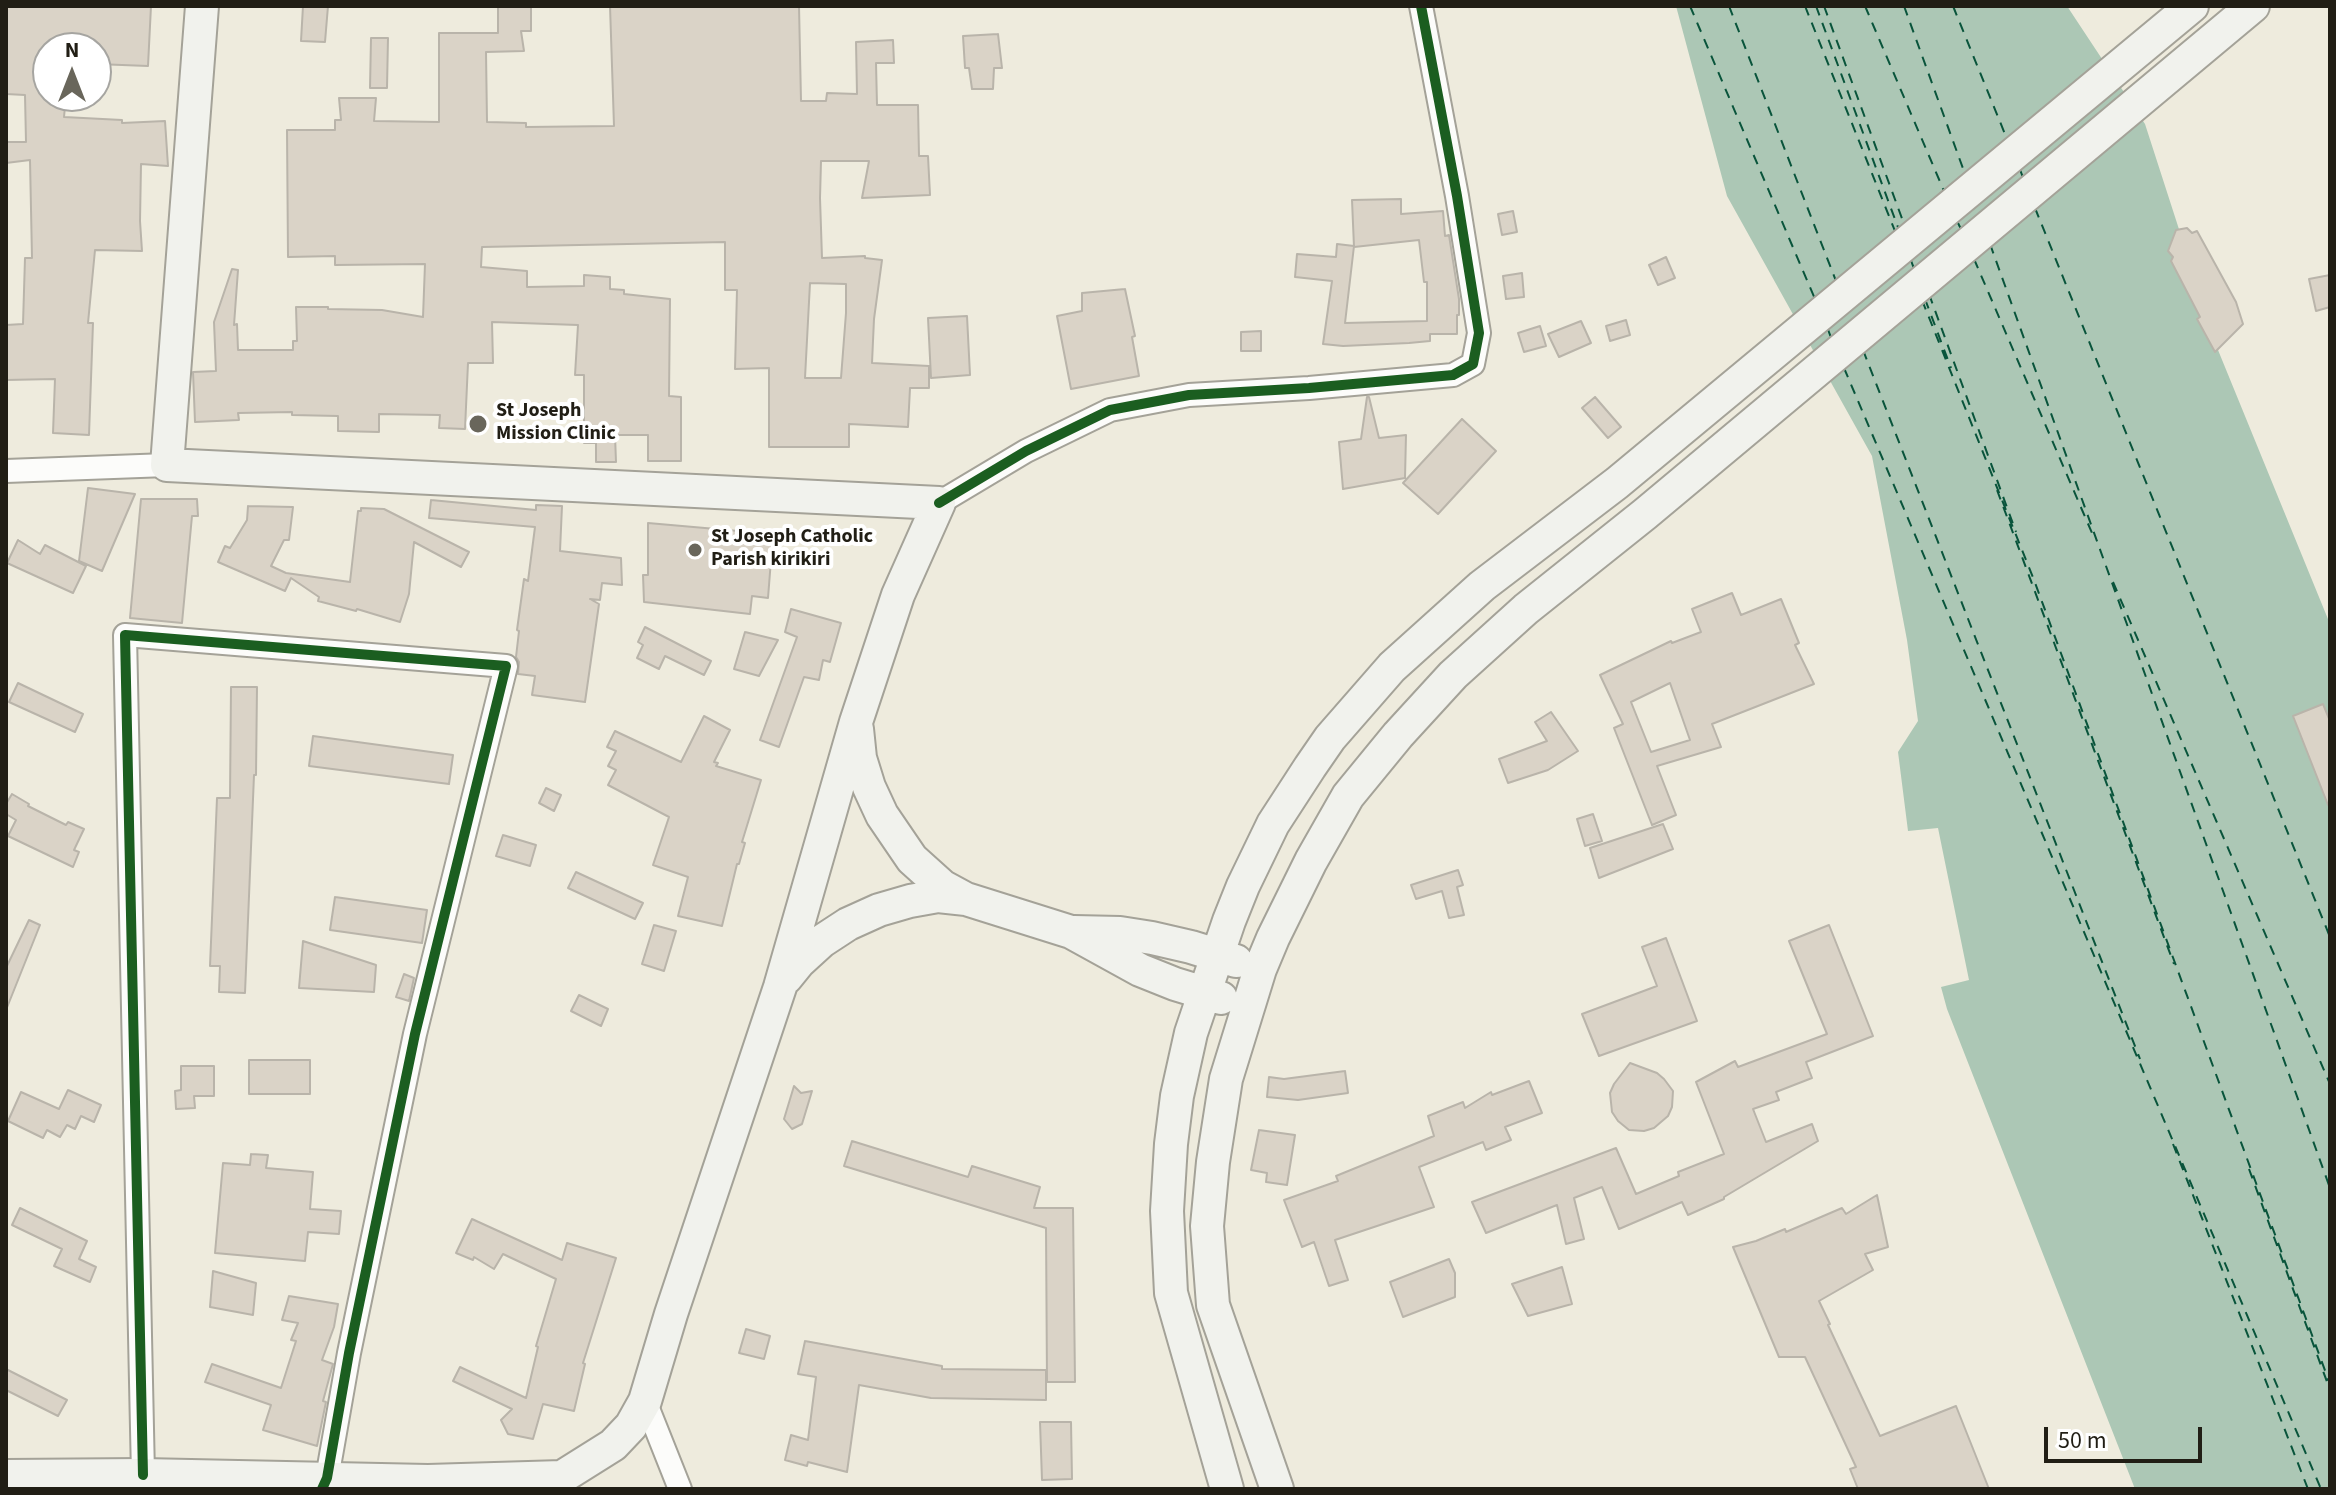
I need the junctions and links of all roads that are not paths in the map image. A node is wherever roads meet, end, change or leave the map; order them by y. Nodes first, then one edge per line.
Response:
1 (202, 6) edge
2 (1421, 6) edge
3 (2192, 6) edge
4 (2253, 6) edge
5 (167, 465) junction
6 (6, 471) edge
7 (939, 503) junction
8 (856, 722) junction
9 (966, 899) junction
10 (1071, 932) junction
11 (1217, 955) junction
12 (1260, 969) junction
13 (780, 987) junction
14 (1203, 992) junction
15 (1247, 1005) junction
16 (645, 1401) junction
17 (143, 1475) junction
18 (6, 1476) edge
19 (324, 1483) edge
20 (560, 1483) edge
21 (680, 1489) edge
22 (1227, 1489) edge
23 (1277, 1489) edge

1 - 5 main road
2 - 7 street
3 - 11 main road
4 - 12 main road
5 - 6 street
5 - 7 main road
7 - 8 main road
8 - 9 main road
8 - 13 main road
9 - 10 main road
9 - 13 main road
10 - 11 main road
10 - 14 main road
11 - 12 main road
11 - 14 main road
12 - 15 main road
13 - 16 main road
14 - 15 main road
14 - 22 main road
15 - 23 main road
16 - 20 main road
16 - 21 street
17 - 18 main road
17 - 19 main road
17 - 19 street
19 - 20 main road

